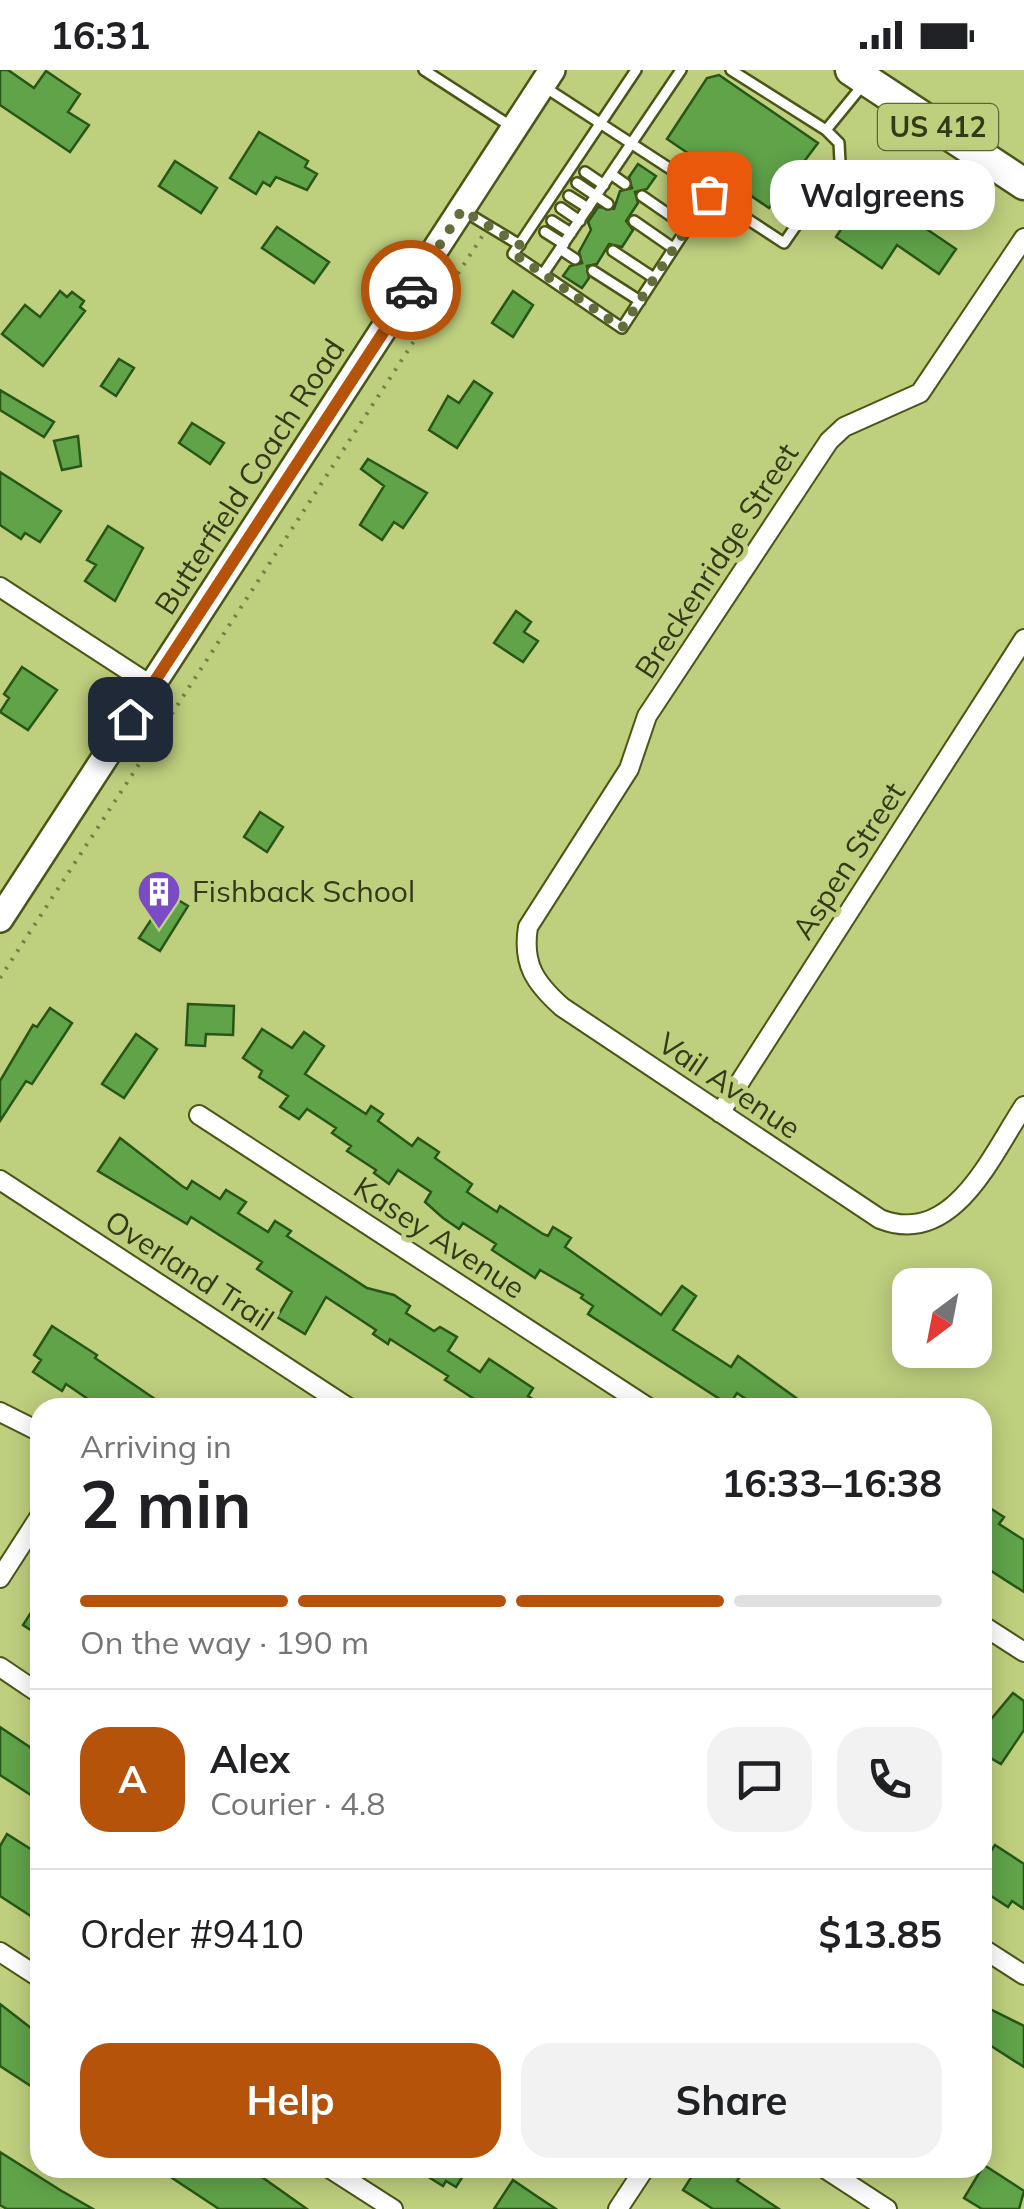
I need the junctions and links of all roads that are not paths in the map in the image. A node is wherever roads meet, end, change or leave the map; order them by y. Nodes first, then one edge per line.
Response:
1 (424, 70) edge
2 (636, 70) edge
3 (681, 70) edge
4 (731, 70) edge
5 (868, 75) edge
6 (547, 78) edge
7 (601, 124) junction
8 (514, 129) junction
9 (826, 130) junction
10 (632, 144) junction
11 (580, 168) junction
12 (611, 174) junction
13 (572, 180) junction
14 (625, 184) dead end
15 (1024, 184) edge
16 (604, 185) junction
17 (563, 192) junction
18 (709, 194) junction
19 (596, 196) junction
20 (642, 196) dead end
21 (555, 204) junction
22 (608, 204) dead end
23 (588, 208) junction
24 (462, 210) junction
25 (547, 218) junction
26 (634, 221) dead end
27 (687, 226) junction
28 (576, 227) junction
29 (540, 228) junction
30 (588, 234) dead end
31 (1024, 238) edge
32 (520, 245) junction
33 (562, 247) junction
34 (674, 248) junction
35 (614, 251) dead end
36 (575, 259) dead end
37 (593, 272) dead end
38 (543, 274) junction
39 (654, 278) junction
40 (640, 301) junction
41 (0, 586) edge
42 (1024, 639) edge
43 (152, 686) junction
44 (0, 919) edge
45 (528, 968) joint
46 (1024, 1106) edge
47 (720, 1112) junction
48 (199, 1115) dead end
49 (0, 1180) edge
50 (334, 1398) edge
51 (634, 1398) edge
52 (0, 1412) edge
53 (30, 1427) edge
54 (30, 1532) edge
55 (0, 1578) edge
56 (992, 1632) edge
57 (1024, 1652) edge
58 (0, 1667) edge
59 (30, 1687) edge
60 (0, 1952) edge
61 (992, 1954) edge
62 (30, 1972) edge
63 (1024, 1975) edge
64 (344, 2178) edge
65 (638, 2178) edge
66 (839, 2178) edge
67 (392, 2209) edge
68 (618, 2209) edge
69 (886, 2209) edge

1 - 8 lane
2 - 7 lane
3 - 10 lane
4 - 9 lane
5 - 9 lane
5 - 15 highway, US 412
6 - 7 lane
6 - 8 main road, Butterfield Coach Road
7 - 10 lane
7 - 11 lane
8 - 24 main road, Butterfield Coach Road
9 - 18 lane
10 - 12 lane
10 - 18 lane
11 - 13 lane
11 - 16 lane
12 - 14 lane
12 - 16 lane
13 - 17 lane
13 - 19 lane
16 - 19 lane
17 - 21 lane
17 - 23 lane
18 - 27 lane
19 - 22 lane
19 - 23 lane
20 - 27 lane
21 - 25 lane
21 - 28 lane
23 - 28 lane
24 - 32 lane
24 - 43 main road, Butterfield Coach Road
25 - 28 lane
25 - 29 lane
26 - 34 lane
27 - 34 lane
28 - 30 lane
28 - 33 lane
29 - 32 lane
29 - 33 lane
31 - 45 street, Breckenridge Street
32 - 38 lane
33 - 36 lane
33 - 38 lane
34 - 39 lane
35 - 39 lane
37 - 40 lane
38 - 40 lane
39 - 40 lane
41 - 43 street
42 - 47 street, Aspen Street
43 - 44 main road, Butterfield Coach Road
45 - 47 street, Vail Avenue
46 - 47 street, Vail Avenue
48 - 51 street, Kasey Avenue
49 - 50 street, Overland Trail
52 - 53 street
54 - 55 street
56 - 57 street
58 - 59 street
60 - 62 street
61 - 63 street
64 - 67 street
65 - 68 street
66 - 69 street

